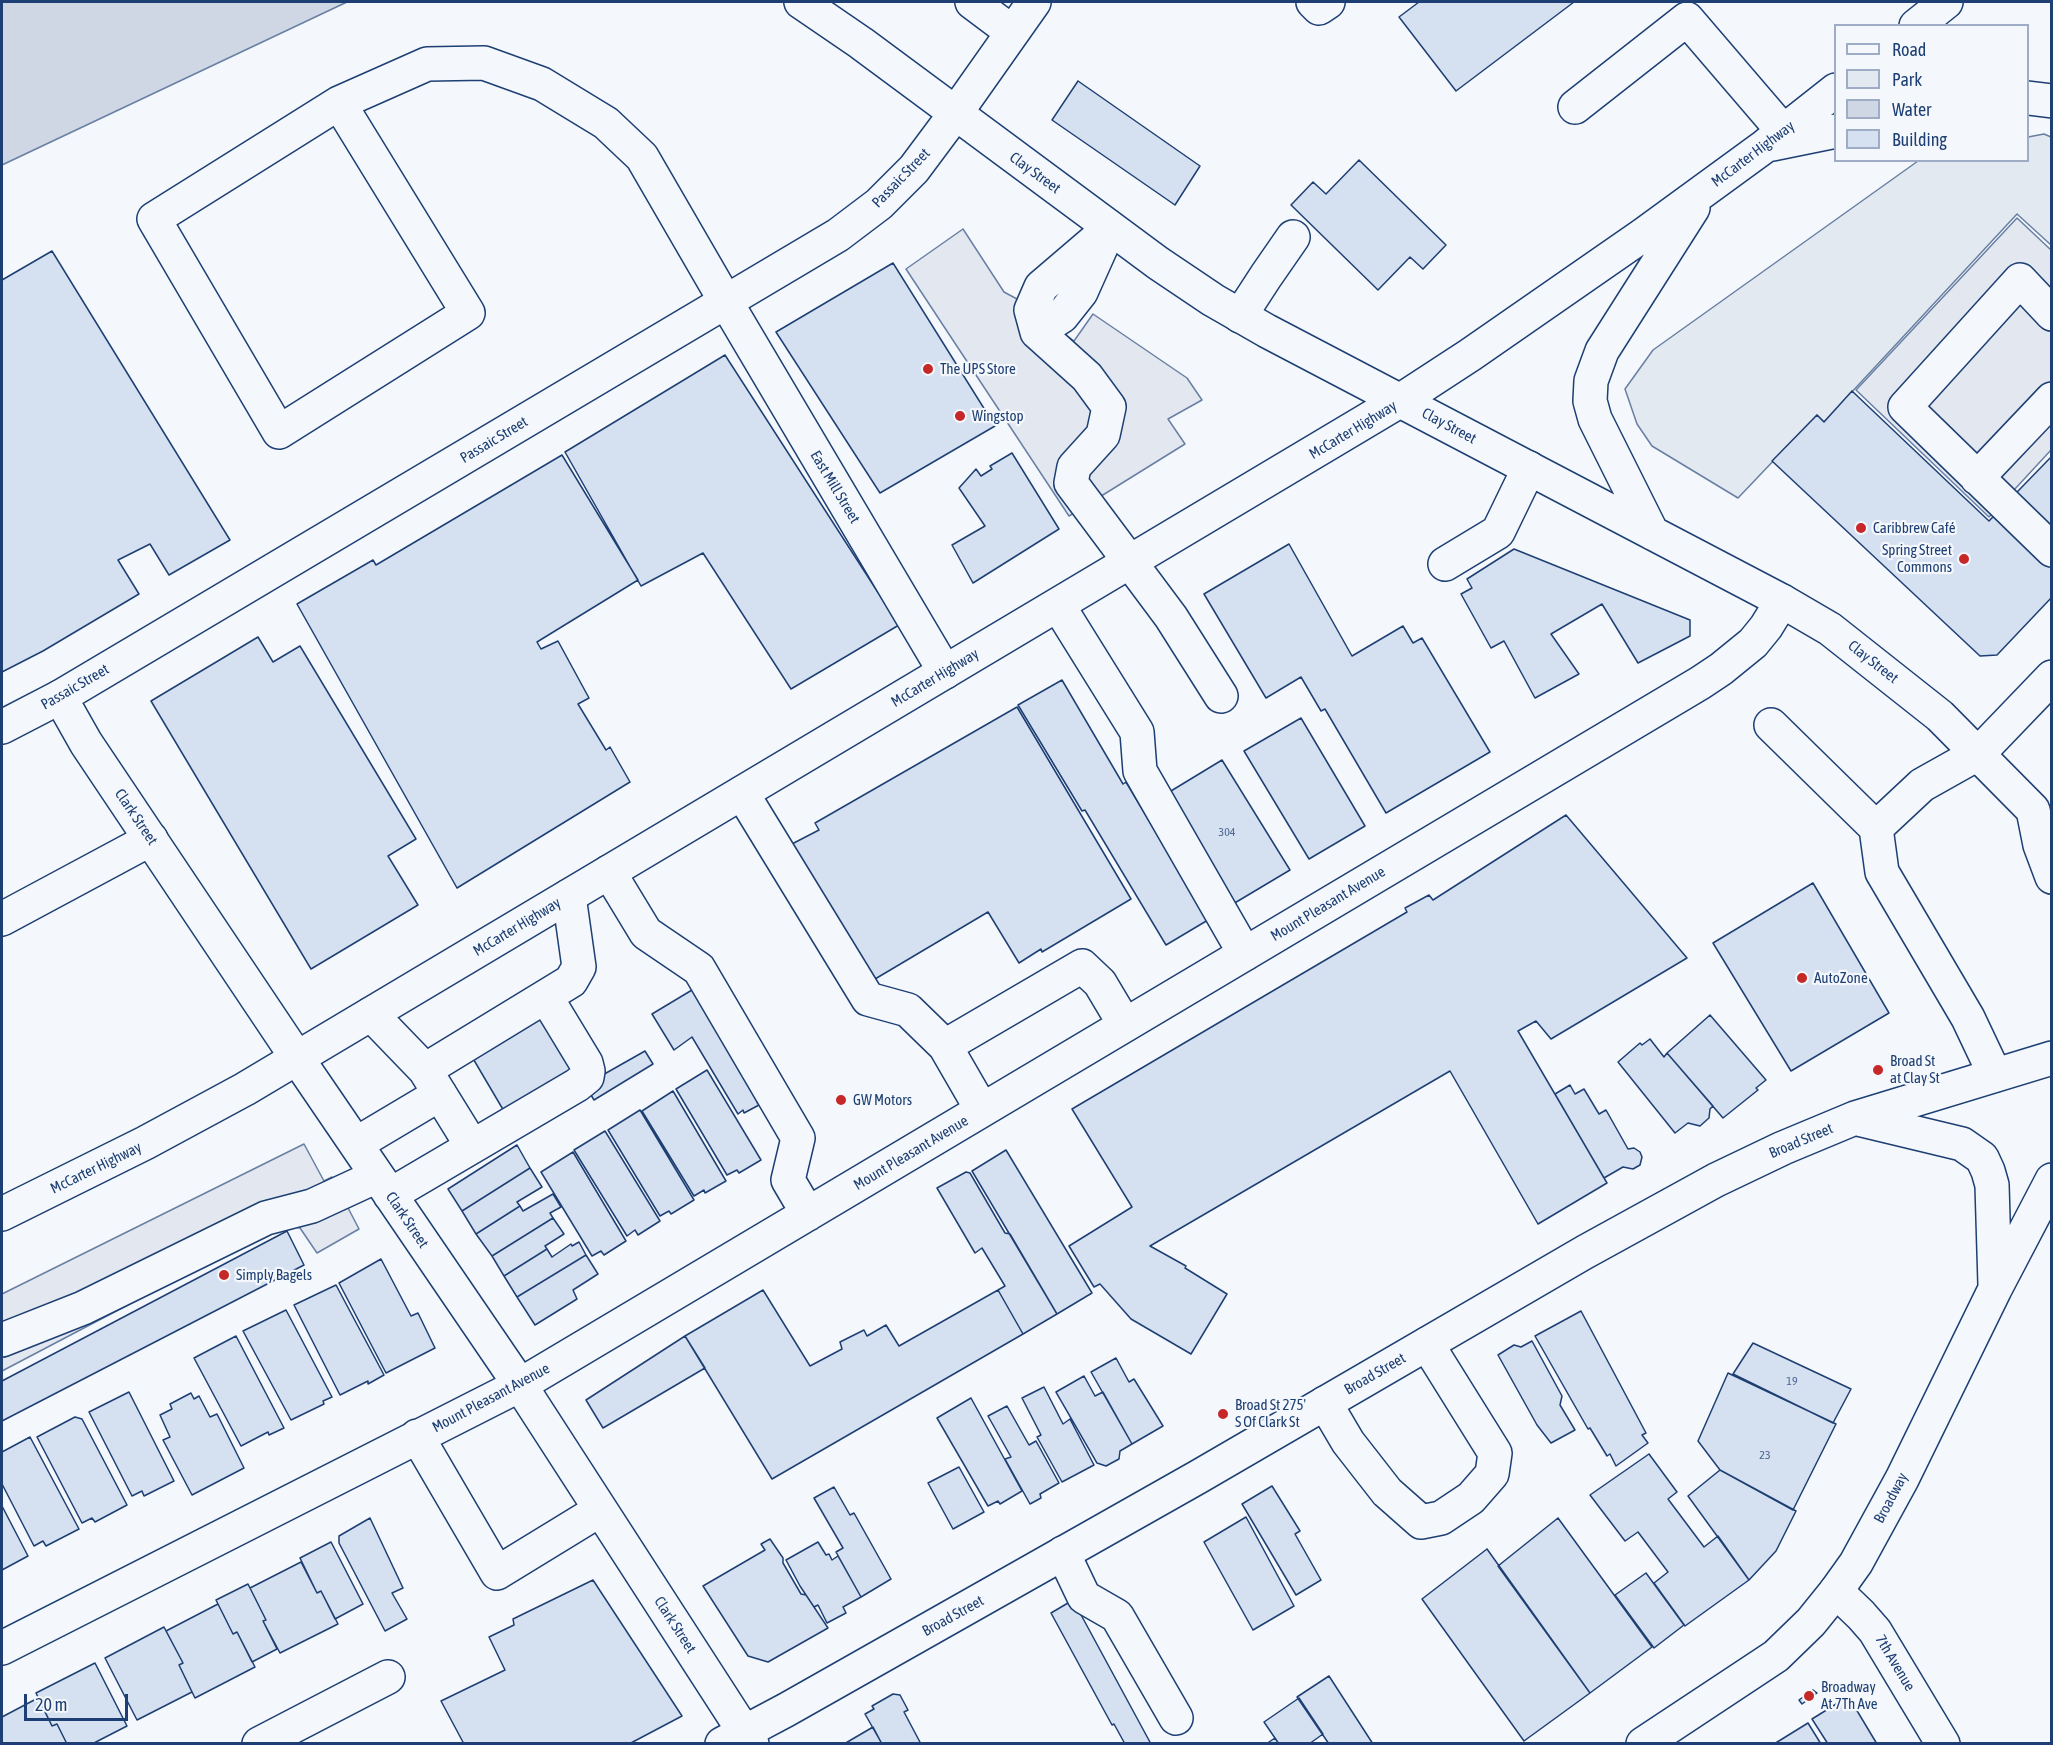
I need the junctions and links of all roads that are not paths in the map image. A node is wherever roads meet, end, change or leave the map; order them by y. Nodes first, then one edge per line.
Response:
1 (801, 2) edge
2 (972, 2) edge
3 (1034, 2) edge
4 (1313, 2) edge
5 (1328, 2) edge
6 (1946, 2) edge
7 (1918, 24) edge
8 (1012, 32) junction
9 (1834, 92) edge
10 (2029, 98) edge
11 (2052, 101) edge
12 (339, 103) junction
13 (1575, 107) dead end
14 (955, 114) junction
15 (1834, 131) edge
16 (1774, 139) junction
17 (1704, 191) junction
18 (1110, 228) junction
19 (1293, 237) dead end
20 (726, 302) junction
21 (2052, 314) edge
22 (1240, 316) junction
23 (2052, 399) edge
24 (1401, 400) junction
25 (1529, 468) junction
26 (1977, 478) junction
27 (1652, 533) junction
28 (2052, 550) edge
29 (1129, 563) junction
30 (1445, 564) dead end
31 (1782, 601) junction
32 (1058, 605) junction
33 (945, 672) junction
34 (2052, 677) edge
35 (1221, 696) dead end
36 (60, 697) junction
37 (1771, 725) dead end
38 (2, 728) edge
39 (1979, 753) junction
40 (742, 793) junction
41 (2042, 812) edge
42 (1876, 828) junction
43 (151, 839) junction
44 (609, 872) junction
45 (2052, 877) edge
46 (569, 896) junction
47 (2, 919) edge
48 (1245, 954) junction
49 (546, 997) junction
50 (371, 1014) junction
51 (1125, 1025) junction
52 (945, 1047) junction
53 (297, 1058) junction
54 (2052, 1058) edge
55 (1995, 1075) junction
56 (432, 1082) junction
57 (982, 1110) junction
58 (1855, 1118) junction
59 (356, 1144) junction
60 (472, 1146) junction
61 (2052, 1180) edge
62 (383, 1185) junction
63 (2, 1214) edge
64 (808, 1214) junction
65 (1995, 1289) junction
66 (2, 1340) edge
67 (1427, 1344) junction
68 (520, 1385) junction
69 (1325, 1403) junction
70 (417, 1437) junction
71 (600, 1510) junction
72 (1063, 1553) junction
73 (1836, 1592) junction
74 (2, 1648) edge
75 (388, 1677) dead end
76 (1176, 1718) dead end
77 (740, 1740) edge
78 (259, 1743) edge
79 (1643, 1743) edge
80 (1942, 1743) edge

1 - 14 main road, Clay Street
2 - 8 main road
3 - 8 main road, Passaic Street
4 - 5 main road
6 - 7 main road
8 - 14 main road, Passaic Street
9 - 16 main road, McCarter Highway
10 - 11 main road
12 - 12 main road, East Mill Street
12 - 20 main road, East Mill Street
13 - 16 main road
14 - 18 main road, Clay Street
14 - 20 main road, Passaic Street
15 - 16 main road
16 - 17 main road, McCarter Highway
17 - 24 main road, McCarter Highway
17 - 27 main road
18 - 22 main road, Clay Street
18 - 29 main road
19 - 22 main road
20 - 33 main road, East Mill Street
20 - 36 main road, Passaic Street
21 - 26 main road
22 - 24 main road, Clay Street
23 - 26 main road
24 - 25 main road, Clay Street
24 - 29 main road, McCarter Highway
25 - 27 main road, Clay Street
25 - 30 main road
26 - 28 main road
27 - 31 main road, Clay Street
29 - 32 main road, McCarter Highway
29 - 35 main road
31 - 39 main road, Clay Street
31 - 48 main road, Mount Pleasant Avenue
32 - 33 main road, McCarter Highway
32 - 48 main road
33 - 40 main road, McCarter Highway
34 - 39 main road
36 - 38 main road, Passaic Street
36 - 43 main road, Clark Street
37 - 42 main road
39 - 41 main road, Clay Street
39 - 42 main road
40 - 44 main road, McCarter Highway
40 - 52 main road
41 - 45 main road, Clay Street
42 - 55 main road
43 - 47 main road
43 - 53 main road, Clark Street
44 - 46 main road, McCarter Highway
44 - 64 main road
46 - 49 main road
46 - 50 main road, McCarter Highway
48 - 51 main road, Mount Pleasant Avenue
49 - 56 main road
49 - 60 main road
50 - 53 main road, McCarter Highway
50 - 56 main road
51 - 52 main road
51 - 57 main road, Mount Pleasant Avenue
52 - 57 main road
53 - 59 main road, Clark Street
53 - 63 main road, McCarter Highway
54 - 55 main road, Broad Street
55 - 58 main road, Broad Street
56 - 59 main road
56 - 60 main road
57 - 64 main road, Mount Pleasant Avenue
58 - 65 main road
58 - 67 main road, Broad Street
59 - 62 main road, Clark Street
60 - 62 main road
61 - 65 main road, Broadway
62 - 66 main road
62 - 68 main road, Clark Street
64 - 68 main road, Mount Pleasant Avenue
65 - 73 main road, Broadway
67 - 69 main road, Broad Street
67 - 69 main road
68 - 70 main road, Mount Pleasant Avenue
68 - 71 main road, Clark Street
69 - 72 main road, Broad Street
70 - 71 main road
70 - 74 main road, Mount Pleasant Avenue
71 - 77 main road, Clark Street
72 - 76 main road
72 - 77 main road, Broad Street
73 - 79 main road, Broadway
73 - 80 main road, 7th Avenue
75 - 78 main road

